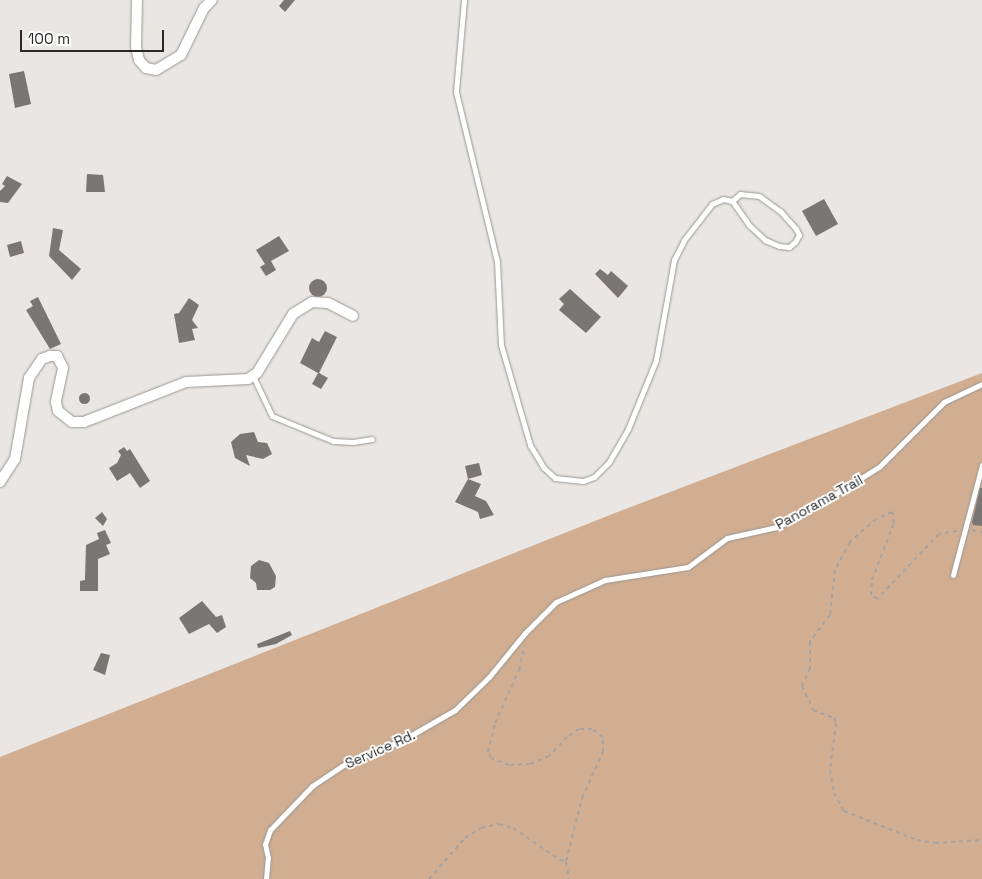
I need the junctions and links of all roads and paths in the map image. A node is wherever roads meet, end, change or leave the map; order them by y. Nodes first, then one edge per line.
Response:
1 (138, 0) edge
2 (212, 0) edge
3 (464, 0) edge
4 (732, 201) junction
5 (353, 316) dead end
6 (253, 376) junction
7 (982, 384) edge
8 (372, 439) dead end
9 (982, 465) edge
10 (0, 482) edge
11 (965, 530) junction
12 (982, 532) edge
13 (953, 575) dead end
14 (525, 632) junction
15 (982, 840) edge
16 (566, 861) junction
17 (266, 879) edge
18 (429, 879) edge
19 (569, 879) edge

1 - 2 street
3 - 4 lane
4 - 4 lane
5 - 6 street
6 - 8 lane
6 - 10 street
7 - 14 lane, Panorama Trail
9 - 11 lane
11 - 12 path
11 - 13 lane
11 - 15 path
14 - 16 path
14 - 17 lane, Service Rd.
16 - 18 path
16 - 19 path

